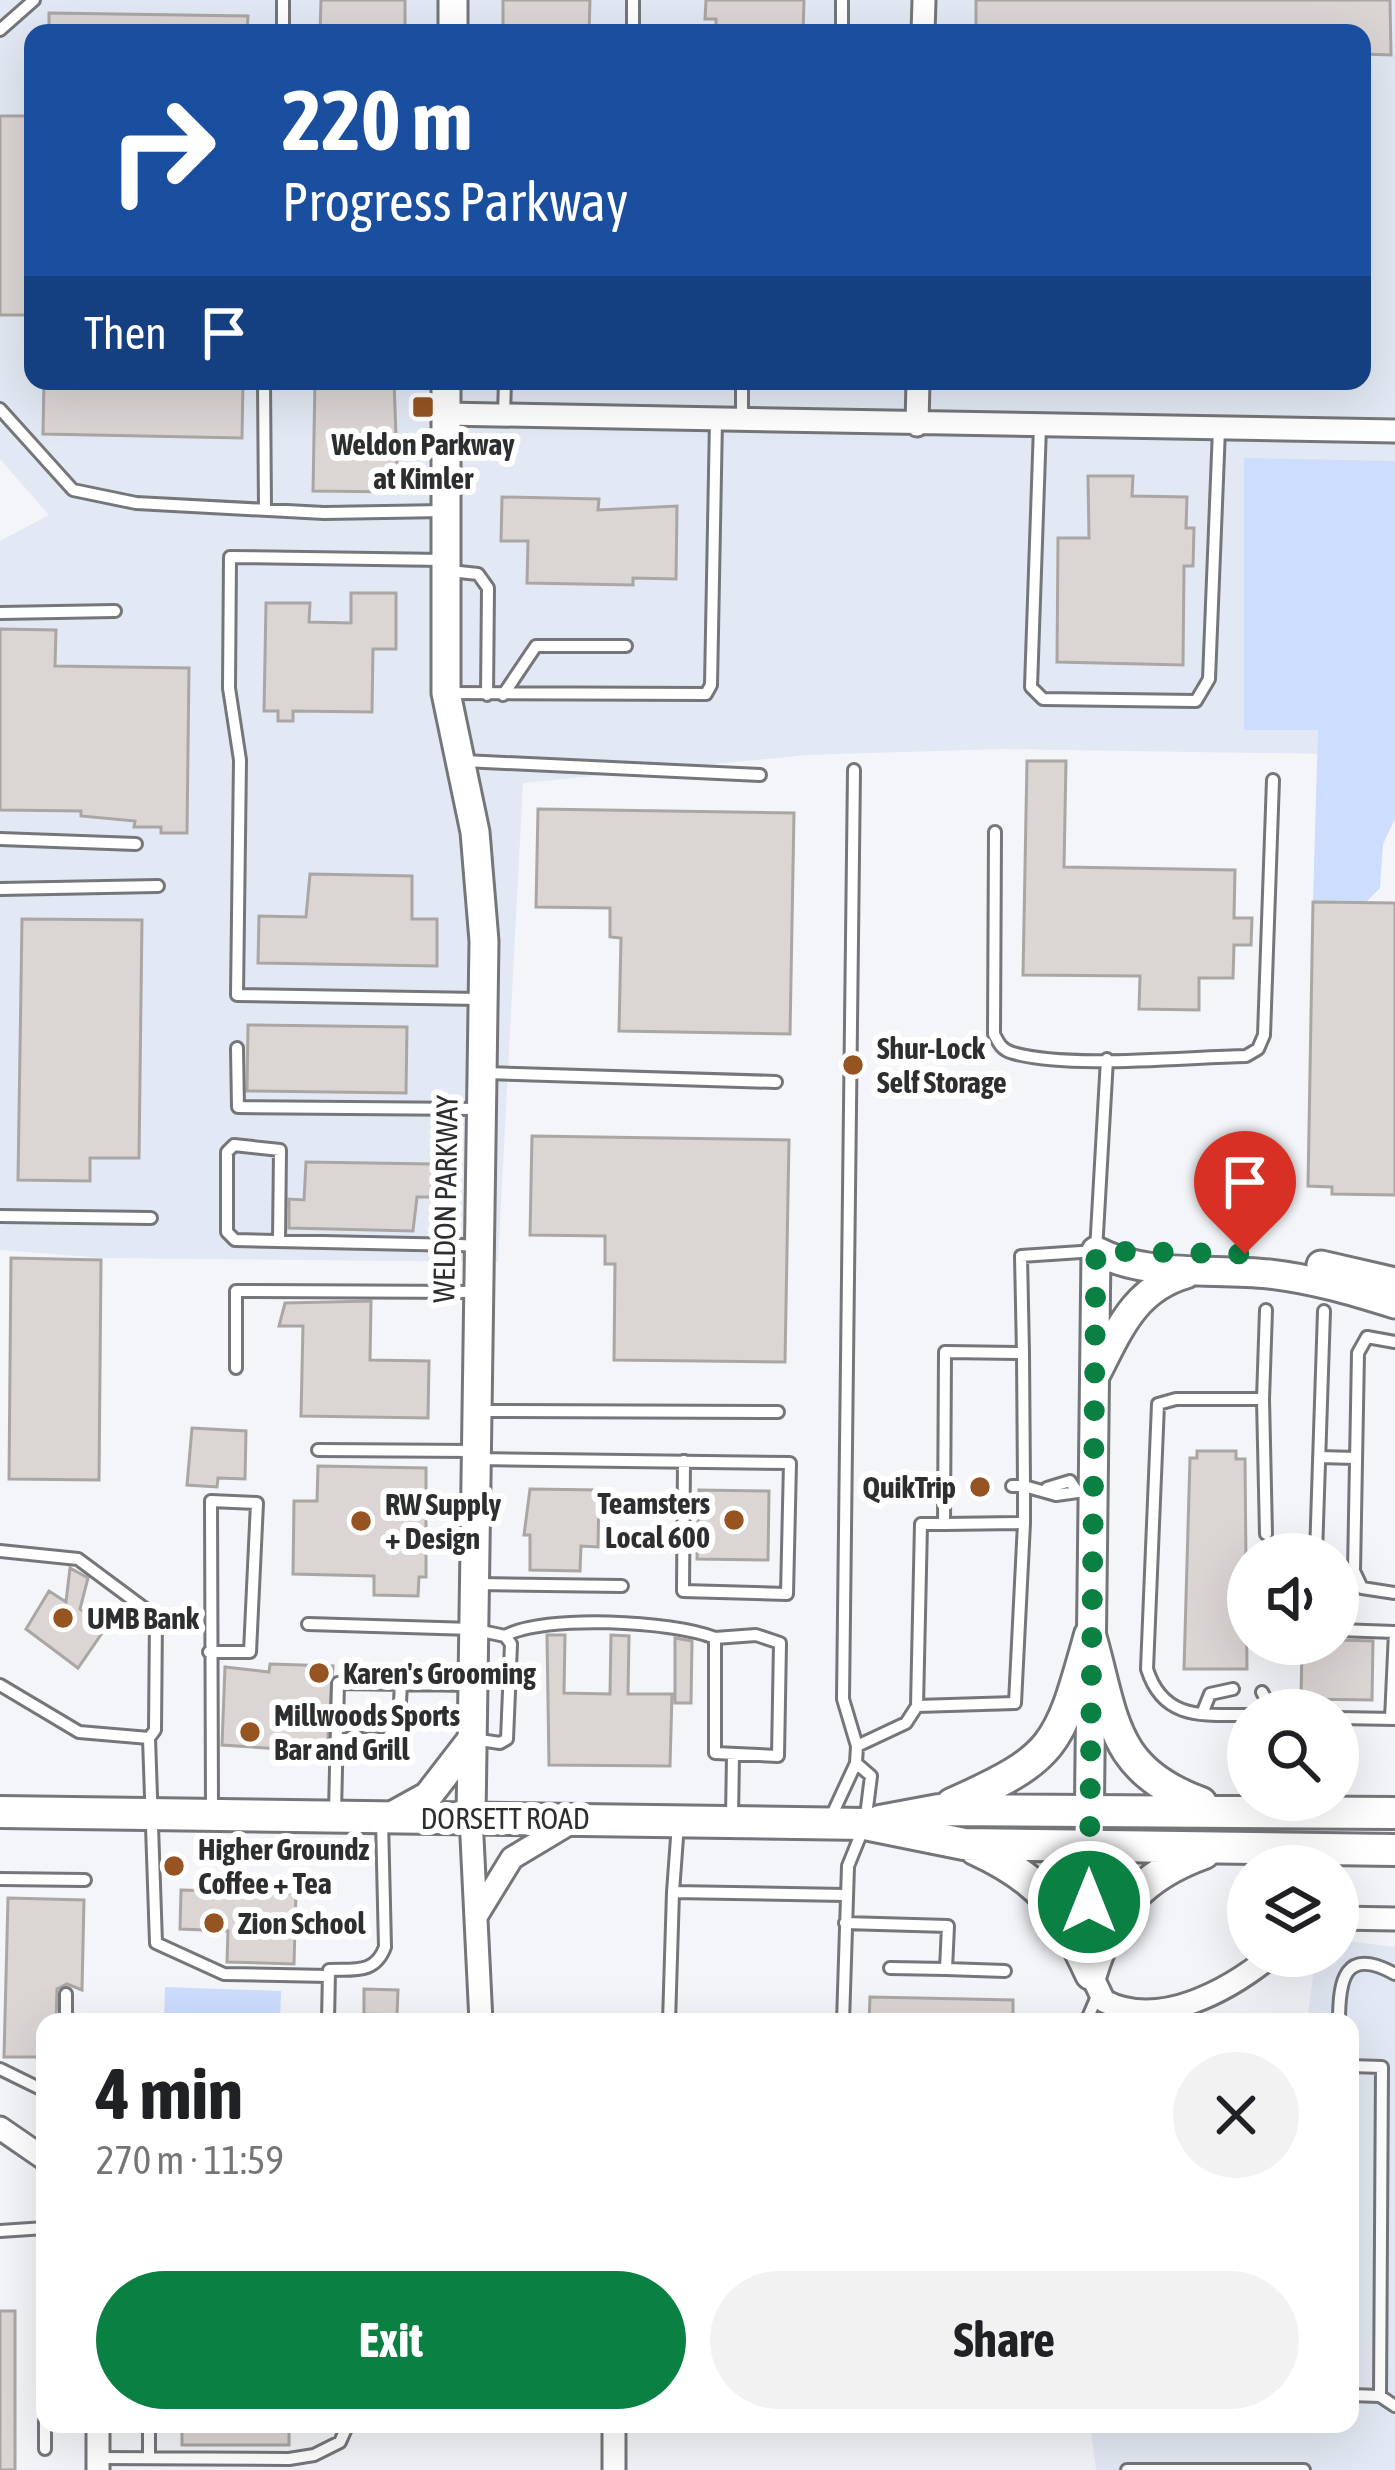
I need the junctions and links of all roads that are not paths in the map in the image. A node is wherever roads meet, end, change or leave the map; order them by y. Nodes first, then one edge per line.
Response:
1 (34, 0) edge
2 (0, 30) edge
3 (264, 390) edge
4 (446, 390) edge
5 (505, 390) edge
6 (742, 390) edge
7 (918, 390) edge
8 (0, 409) edge
9 (446, 414) junction
10 (504, 416) junction
11 (716, 420) junction
12 (742, 422) junction
13 (917, 425) junction
14 (1040, 426) junction
15 (1219, 429) junction
16 (1395, 431) edge
17 (265, 510) junction
18 (445, 511) junction
19 (444, 565) junction
20 (116, 611) dead end
21 (0, 613) edge
22 (626, 646) dead end
23 (446, 693) junction
24 (487, 694) junction
25 (503, 695) junction
26 (458, 761) junction
27 (854, 770) dead end
28 (760, 775) dead end
29 (1273, 781) dead end
30 (995, 832) dead end
31 (0, 839) edge
32 (136, 844) dead end
33 (158, 886) dead end
34 (0, 889) edge
35 (482, 999) junction
36 (237, 1048) dead end
37 (1106, 1059) junction
38 (481, 1073) junction
39 (776, 1082) dead end
40 (480, 1109) junction
41 (0, 1216) edge
42 (151, 1218) dead end
43 (280, 1241) junction
44 (476, 1246) junction
45 (1096, 1251) junction
46 (1196, 1272) junction
47 (1395, 1278) edge
48 (476, 1292) junction
49 (1395, 1304) edge
50 (1265, 1310) dead end
51 (1324, 1311) dead end
52 (1395, 1342) edge
53 (1023, 1353) junction
54 (236, 1368) dead end
55 (1091, 1383) junction
56 (943, 1390) junction
57 (961, 1390) dead end
58 (1264, 1399) junction
59 (475, 1410) junction
60 (778, 1412) dead end
61 (943, 1417) junction
62 (958, 1418) dead end
63 (944, 1447) junction
64 (960, 1447) dead end
65 (318, 1450) dead end
66 (474, 1455) junction
67 (1319, 1457) junction
68 (1356, 1458) junction
69 (684, 1461) junction
70 (944, 1484) junction
71 (960, 1484) dead end
72 (1018, 1486) junction
73 (1084, 1490) junction
74 (944, 1523) junction
75 (1024, 1523) junction
76 (1266, 1533) edge
77 (1317, 1533) edge
78 (0, 1551) edge
79 (473, 1584) junction
80 (622, 1586) dead end
81 (1395, 1593) edge
82 (308, 1624) dead end
83 (472, 1629) junction
84 (1359, 1631) edge
85 (1395, 1632) edge
86 (1090, 1635) junction
87 (505, 1636) junction
88 (715, 1637) junction
89 (209, 1652) junction
90 (401, 1684) junction
91 (0, 1685) edge
92 (472, 1685) junction
93 (1227, 1690) edge
94 (917, 1706) junction
95 (1202, 1714) junction
96 (1227, 1715) edge
97 (1359, 1718) edge
98 (1393, 1719) edge
99 (149, 1738) junction
100 (337, 1739) junction
101 (472, 1739) junction
102 (857, 1746) junction
103 (733, 1755) junction
104 (856, 1763) junction
105 (1359, 1809) edge
106 (939, 1810) junction
107 (1222, 1810) junction
108 (1227, 1810) edge
109 (1090, 1811) junction
110 (0, 1812) edge
111 (1395, 1813) edge
112 (154, 1814) junction
113 (212, 1814) junction
114 (334, 1816) junction
115 (386, 1816) junction
116 (471, 1817) junction
117 (580, 1818) junction
118 (678, 1821) junction
119 (732, 1822) junction
120 (830, 1824) junction
121 (866, 1824) junction
122 (964, 1844) junction
123 (1089, 1844) junction
124 (1227, 1845) joint
125 (1359, 1849) edge
126 (1395, 1850) edge
127 (0, 1879) edge
128 (85, 1880) dead end
129 (673, 1892) junction
130 (845, 1895) junction
131 (477, 1916) junction
132 (1359, 1918) edge
133 (1395, 1919) edge
134 (845, 1924) junction
135 (890, 1968) dead end
136 (946, 1969) junction
137 (1005, 1971) dead end
138 (1395, 1974) edge
139 (329, 1976) junction
140 (1241, 1977) edge
141 (1094, 1984) junction
142 (66, 1994) dead end
143 (66, 2013) edge
144 (328, 2013) edge
145 (481, 2013) edge
146 (669, 2013) edge
147 (843, 2013) edge
148 (1088, 2013) edge
149 (1339, 2013) edge
150 (1388, 2067) edge
151 (0, 2068) edge
152 (36, 2086) edge
153 (1388, 2123) edge
154 (0, 2128) edge
155 (36, 2150) edge
156 (1388, 2180) edge
157 (36, 2229) edge
158 (0, 2231) edge
159 (1359, 2395) edge
160 (1380, 2396) junction
161 (1395, 2405) edge
162 (45, 2433) edge
163 (98, 2433) edge
164 (149, 2433) edge
165 (344, 2433) edge
166 (614, 2433) edge
167 (45, 2449) dead end
168 (149, 2458) junction
169 (98, 2464) edge
170 (614, 2470) edge
171 (1127, 2470) edge
172 (1304, 2470) edge

1 - 2 lane
3 - 17 lane
4 - 9 street, WELDON PARKWAY
5 - 10 lane
6 - 12 lane
7 - 13 street
8 - 17 lane
9 - 10 street
9 - 18 street, WELDON PARKWAY
10 - 11 street
11 - 12 street
11 - 25 lane
12 - 13 street
13 - 14 street
14 - 15 street
14 - 15 lane
15 - 16 street
17 - 18 lane
18 - 19 street, WELDON PARKWAY
19 - 23 street, WELDON PARKWAY
19 - 24 lane
19 - 35 lane
20 - 21 lane
22 - 25 lane
23 - 24 lane
23 - 26 street, WELDON PARKWAY
24 - 25 lane
26 - 28 lane
26 - 35 street, WELDON PARKWAY
27 - 102 lane
29 - 37 lane
30 - 37 lane
31 - 32 lane
33 - 34 lane
35 - 38 street, WELDON PARKWAY
36 - 40 lane
37 - 45 lane
38 - 39 lane
38 - 40 street, WELDON PARKWAY
40 - 44 street, WELDON PARKWAY
41 - 42 lane
43 - 43 lane
43 - 44 lane
44 - 48 street, WELDON PARKWAY
45 - 46 street
45 - 47 street
45 - 53 lane
45 - 55 street
46 - 49 street
46 - 55 street
48 - 54 lane
48 - 59 street, WELDON PARKWAY
50 - 58 lane
51 - 67 lane
52 - 68 lane
53 - 56 lane
53 - 72 lane
55 - 73 street
56 - 57 lane
56 - 61 lane
58 - 76 lane
58 - 95 lane
59 - 60 lane
59 - 66 street, WELDON PARKWAY
61 - 62 lane
61 - 63 lane
63 - 64 lane
63 - 70 lane
65 - 66 lane
66 - 69 lane
66 - 79 street, WELDON PARKWAY
67 - 68 lane
67 - 77 lane
68 - 81 lane
69 - 69 lane
70 - 71 lane
70 - 74 lane
72 - 73 lane
72 - 75 lane
73 - 86 street
74 - 75 lane
74 - 94 lane
75 - 94 lane
78 - 99 lane
79 - 80 lane
79 - 83 street, WELDON PARKWAY
82 - 83 lane
83 - 87 lane
83 - 92 street, WELDON PARKWAY
84 - 85 lane
85 - 98 lane
86 - 106 main road
86 - 107 main road
86 - 109 street
87 - 88 lane
87 - 101 lane
88 - 103 lane
88 - 103 lane
89 - 89 lane
89 - 113 lane
90 - 92 lane
90 - 100 lane
90 - 100 lane
91 - 99 lane
92 - 101 street, WELDON PARKWAY
93 - 95 lane
94 - 102 lane
95 - 96 lane
97 - 98 lane
99 - 112 lane
100 - 114 lane
101 - 115 street
101 - 116 street, WELDON PARKWAY
102 - 104 lane
103 - 119 lane
104 - 120 lane
104 - 121 lane
105 - 111 main road, DORSETT ROAD
106 - 109 main road, DORSETT ROAD
106 - 121 main road, DORSETT ROAD
107 - 108 main road, DORSETT ROAD
107 - 109 main road, DORSETT ROAD
109 - 123 street
110 - 112 main road, DORSETT ROAD
112 - 113 main road, DORSETT ROAD
112 - 139 lane
113 - 114 main road, DORSETT ROAD
114 - 115 main road, DORSETT ROAD
115 - 116 main road, DORSETT ROAD
115 - 139 lane
116 - 117 main road, DORSETT ROAD
116 - 131 street, WELDON PARKWAY
117 - 118 main road, DORSETT ROAD
117 - 131 street
118 - 119 main road, DORSETT ROAD
118 - 129 lane
119 - 120 main road, DORSETT ROAD
120 - 121 main road, DORSETT ROAD
121 - 122 main road, DORSETT ROAD
121 - 130 lane
122 - 123 main road, DORSETT ROAD
122 - 141 main road
123 - 124 main road, DORSETT ROAD
123 - 141 street
124 - 141 main road
125 - 126 main road, DORSETT ROAD
127 - 128 lane
129 - 130 lane
129 - 146 lane
130 - 134 lane
131 - 145 street, WELDON PARKWAY
132 - 133 street
134 - 136 lane
134 - 147 lane
135 - 136 lane
136 - 137 lane
138 - 149 lane
139 - 144 lane
140 - 141 street
141 - 148 lane
142 - 143 lane
150 - 153 lane
151 - 152 lane
153 - 156 lane
154 - 155 street
156 - 160 lane
157 - 158 lane
159 - 160 lane
160 - 161 lane
162 - 167 lane
163 - 169 street
164 - 168 lane
165 - 168 lane
166 - 170 street
168 - 169 lane
171 - 172 lane

